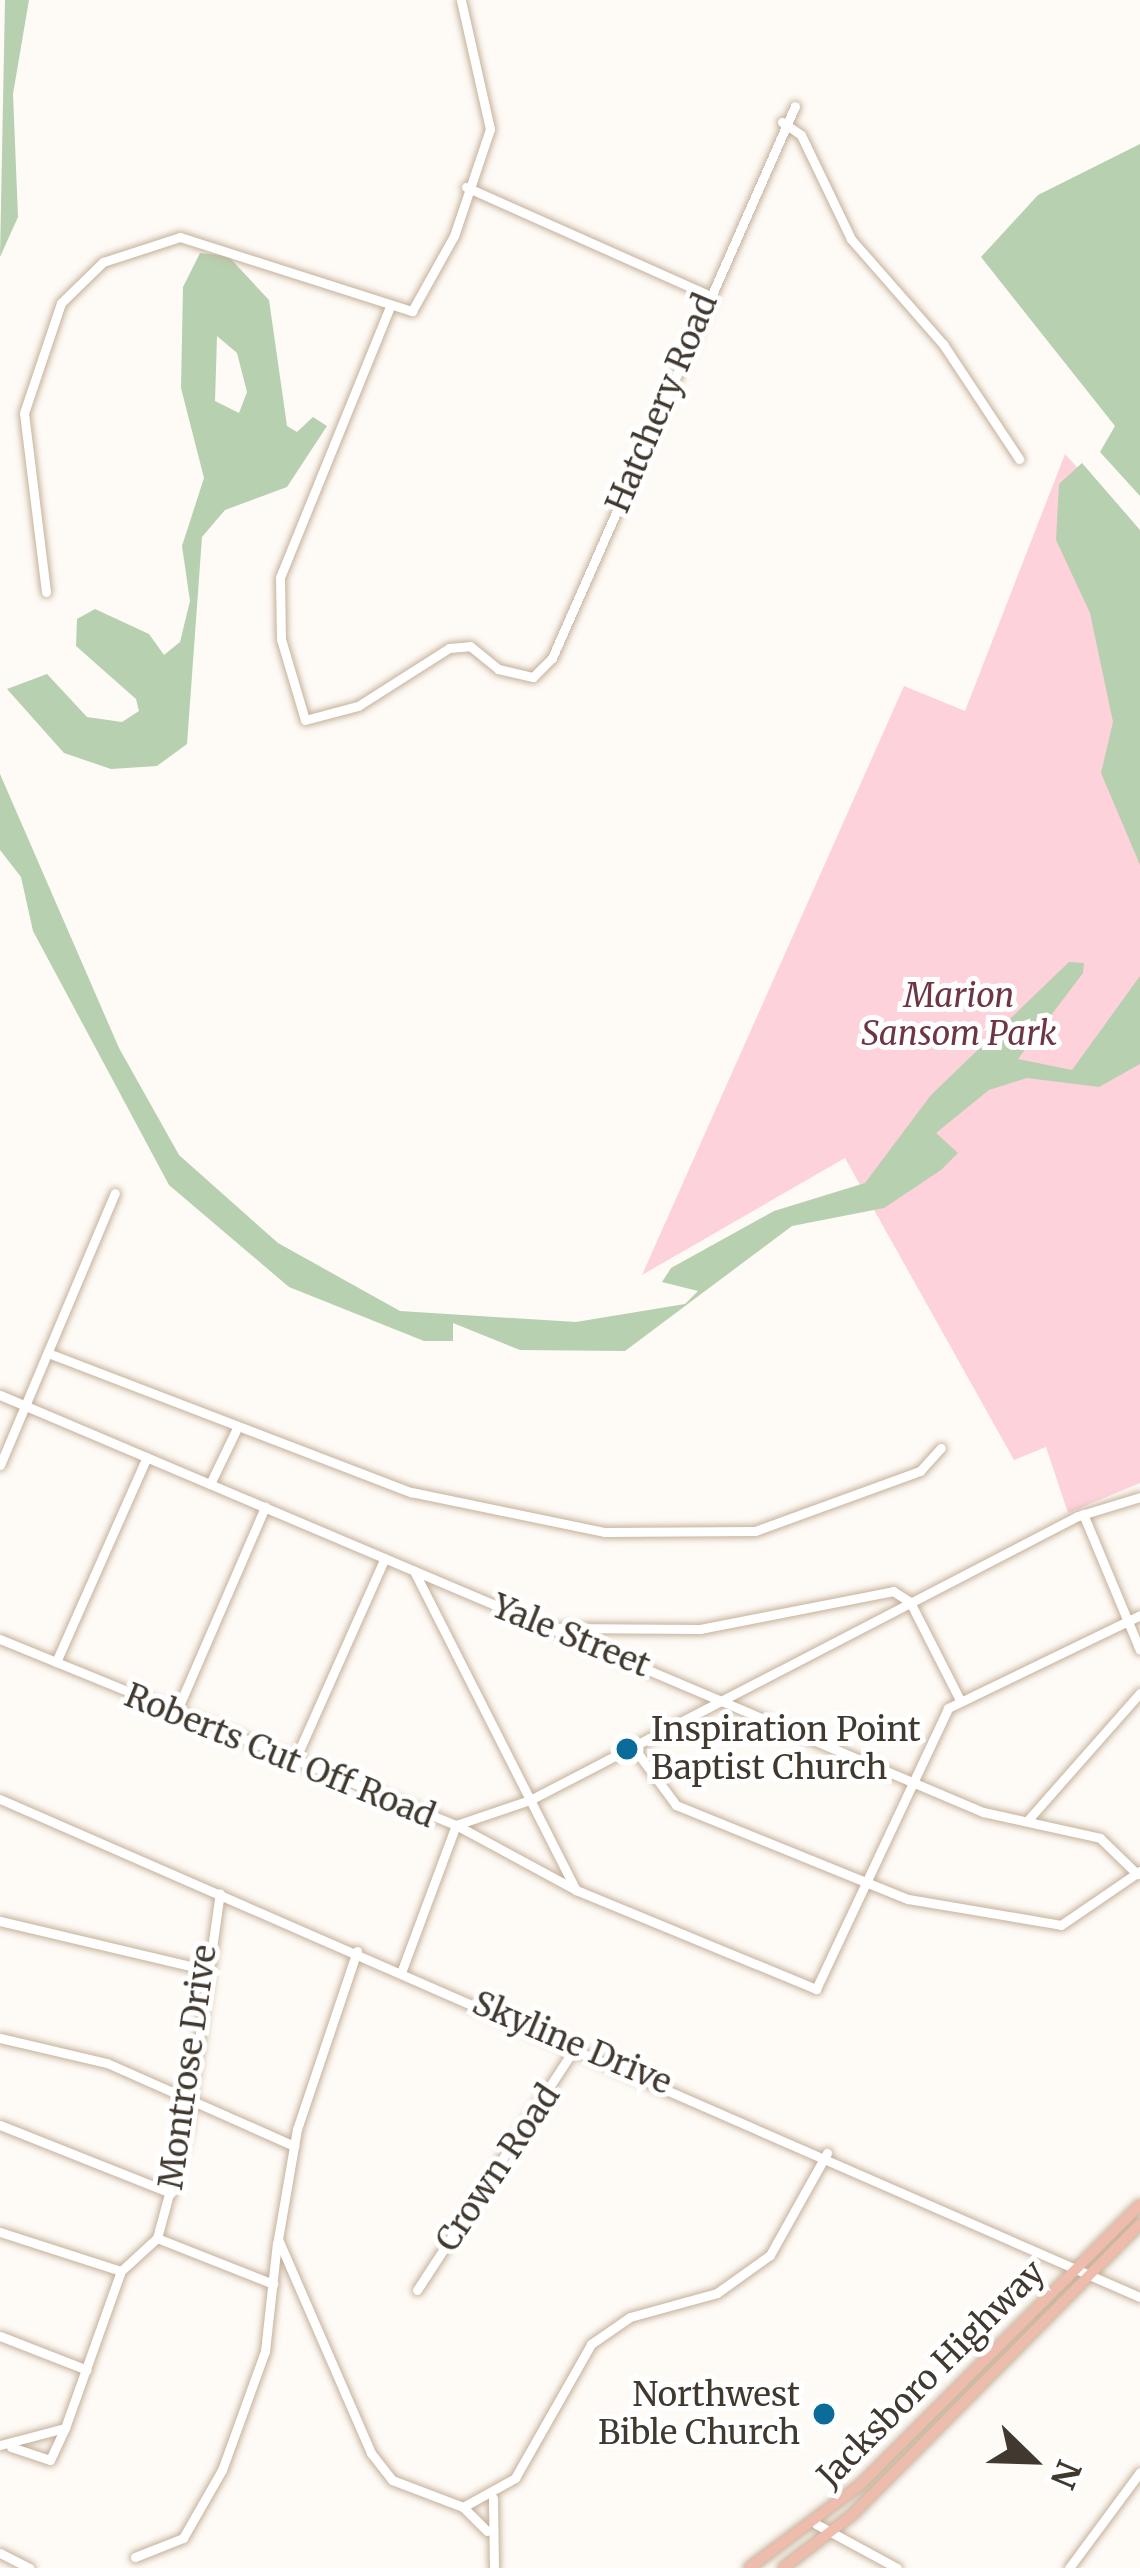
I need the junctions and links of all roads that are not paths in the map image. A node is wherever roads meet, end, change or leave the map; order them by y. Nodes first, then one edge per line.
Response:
1 (461, 0) edge
2 (795, 106) dead end
3 (782, 122) junction
4 (466, 187) junction
5 (709, 295) junction
6 (389, 309) junction
7 (1019, 459) dead end
8 (46, 592) dead end
9 (115, 1193) dead end
10 (48, 1353) junction
11 (0, 1395) edge
12 (26, 1406) junction
13 (236, 1430) junction
14 (941, 1448) dead end
15 (147, 1456) junction
16 (0, 1465) edge
17 (210, 1484) junction
18 (1140, 1497) edge
19 (265, 1507) junction
20 (1083, 1514) junction
21 (385, 1558) junction
22 (414, 1570) junction
23 (910, 1602) junction
24 (1140, 1615) edge
25 (1126, 1616) junction
26 (550, 1628) junction
27 (0, 1639) edge
28 (1140, 1650) edge
29 (56, 1663) junction
30 (1140, 1693) edge
31 (721, 1696) junction
32 (963, 1699) junction
33 (175, 1715) junction
34 (631, 1744) junction
35 (294, 1762) junction
36 (911, 1782) junction
37 (0, 1799) edge
38 (530, 1800) junction
39 (1027, 1821) junction
40 (456, 1825) junction
41 (1138, 1872) edge
42 (866, 1886) junction
43 (576, 1890) junction
44 (220, 1893) junction
45 (0, 1921) edge
46 (357, 1951) junction
47 (203, 1969) junction
48 (402, 1970) junction
49 (0, 2038) edge
50 (577, 2045) junction
51 (189, 2104) junction
52 (0, 2126) edge
53 (294, 2146) junction
54 (827, 2153) junction
55 (171, 2193) junction
56 (1140, 2205) edge
57 (1140, 2224) edge
58 (0, 2232) edge
59 (157, 2238) junction
60 (278, 2239) junction
61 (1077, 2267) junction
62 (121, 2271) junction
63 (1091, 2273) junction
64 (273, 2284) junction
65 (417, 2290) dead end
66 (1140, 2297) edge
67 (0, 2336) edge
68 (87, 2370) junction
69 (944, 2399) junction
70 (956, 2413) junction
71 (65, 2428) junction
72 (6, 2446) edge
73 (1140, 2472) edge
74 (495, 2495) junction
75 (463, 2507) junction
76 (816, 2524) junction
77 (487, 2531) junction
78 (832, 2534) junction
79 (0, 2553) edge
80 (135, 2557) dead end
81 (29, 2568) edge
82 (494, 2568) edge
83 (749, 2568) edge
84 (783, 2568) edge
85 (897, 2568) edge
86 (1069, 2568) edge

1 - 4 street
2 - 3 street, Hatchery Road
3 - 5 street, Hatchery Road
3 - 7 street
4 - 5 street
4 - 6 street
5 - 6 street, Hatchery Road
6 - 8 street
9 - 10 street
10 - 12 street
10 - 13 street
11 - 12 street, Yale Street
12 - 15 street, Yale Street
12 - 16 street
13 - 14 street
13 - 17 street
15 - 17 street, Yale Street
15 - 29 street
17 - 19 street, Yale Street
18 - 20 street, Roberts Cut Off Road
19 - 21 street, Yale Street
19 - 33 street
20 - 23 street, Roberts Cut Off Road
20 - 25 street
21 - 22 street, Yale Street
21 - 35 street
22 - 26 street, Yale Street
22 - 38 street
23 - 26 street
23 - 31 street, Roberts Cut Off Road
23 - 32 street
24 - 25 street
25 - 28 street
25 - 32 street
26 - 31 street, Yale Street
27 - 29 street, Roberts Cut Off Road
29 - 33 street, Roberts Cut Off Road
30 - 39 street
31 - 34 street, Roberts Cut Off Road
31 - 36 street, Yale Street
32 - 36 street
33 - 35 street, Roberts Cut Off Road
34 - 38 street, Roberts Cut Off Road
34 - 42 street
35 - 40 street, Roberts Cut Off Road
36 - 39 street, Yale Street
36 - 42 street
37 - 44 street, Skyline Drive
38 - 40 street, Roberts Cut Off Road
38 - 43 street
39 - 41 street, Yale Street
40 - 43 street
40 - 48 street
41 - 42 street
42 - 43 street
44 - 46 street, Skyline Drive
44 - 47 street, Montrose Drive
45 - 47 street
46 - 48 street, Skyline Drive
46 - 53 street
47 - 51 street, Montrose Drive
48 - 50 street, Skyline Drive
49 - 51 street
50 - 54 street, Skyline Drive
50 - 65 street, Crown Road
51 - 53 street
51 - 55 street, Montrose Drive
52 - 55 street
53 - 60 street
54 - 61 street, Skyline Drive
54 - 74 street
55 - 59 street, Montrose Drive
56 - 61 main road, Jacksboro Highway
57 - 63 main road, Jacksboro Highway
58 - 62 street
59 - 62 street
59 - 64 street
60 - 64 street
60 - 75 street
61 - 63 street, Skyline Drive
61 - 69 main road, Jacksboro Highway
62 - 68 street
63 - 66 street, Skyline Drive
63 - 70 main road, Jacksboro Highway
64 - 80 street
67 - 68 street
68 - 71 street
69 - 70 main road
69 - 76 main road, Jacksboro Highway
70 - 78 main road, Jacksboro Highway
71 - 72 street
71 - 72 street
73 - 86 street
74 - 75 street
74 - 77 street
75 - 77 street
76 - 78 street
76 - 83 main road, Jacksboro Highway
77 - 82 street
78 - 84 main road, Jacksboro Highway
78 - 85 street
79 - 81 street

